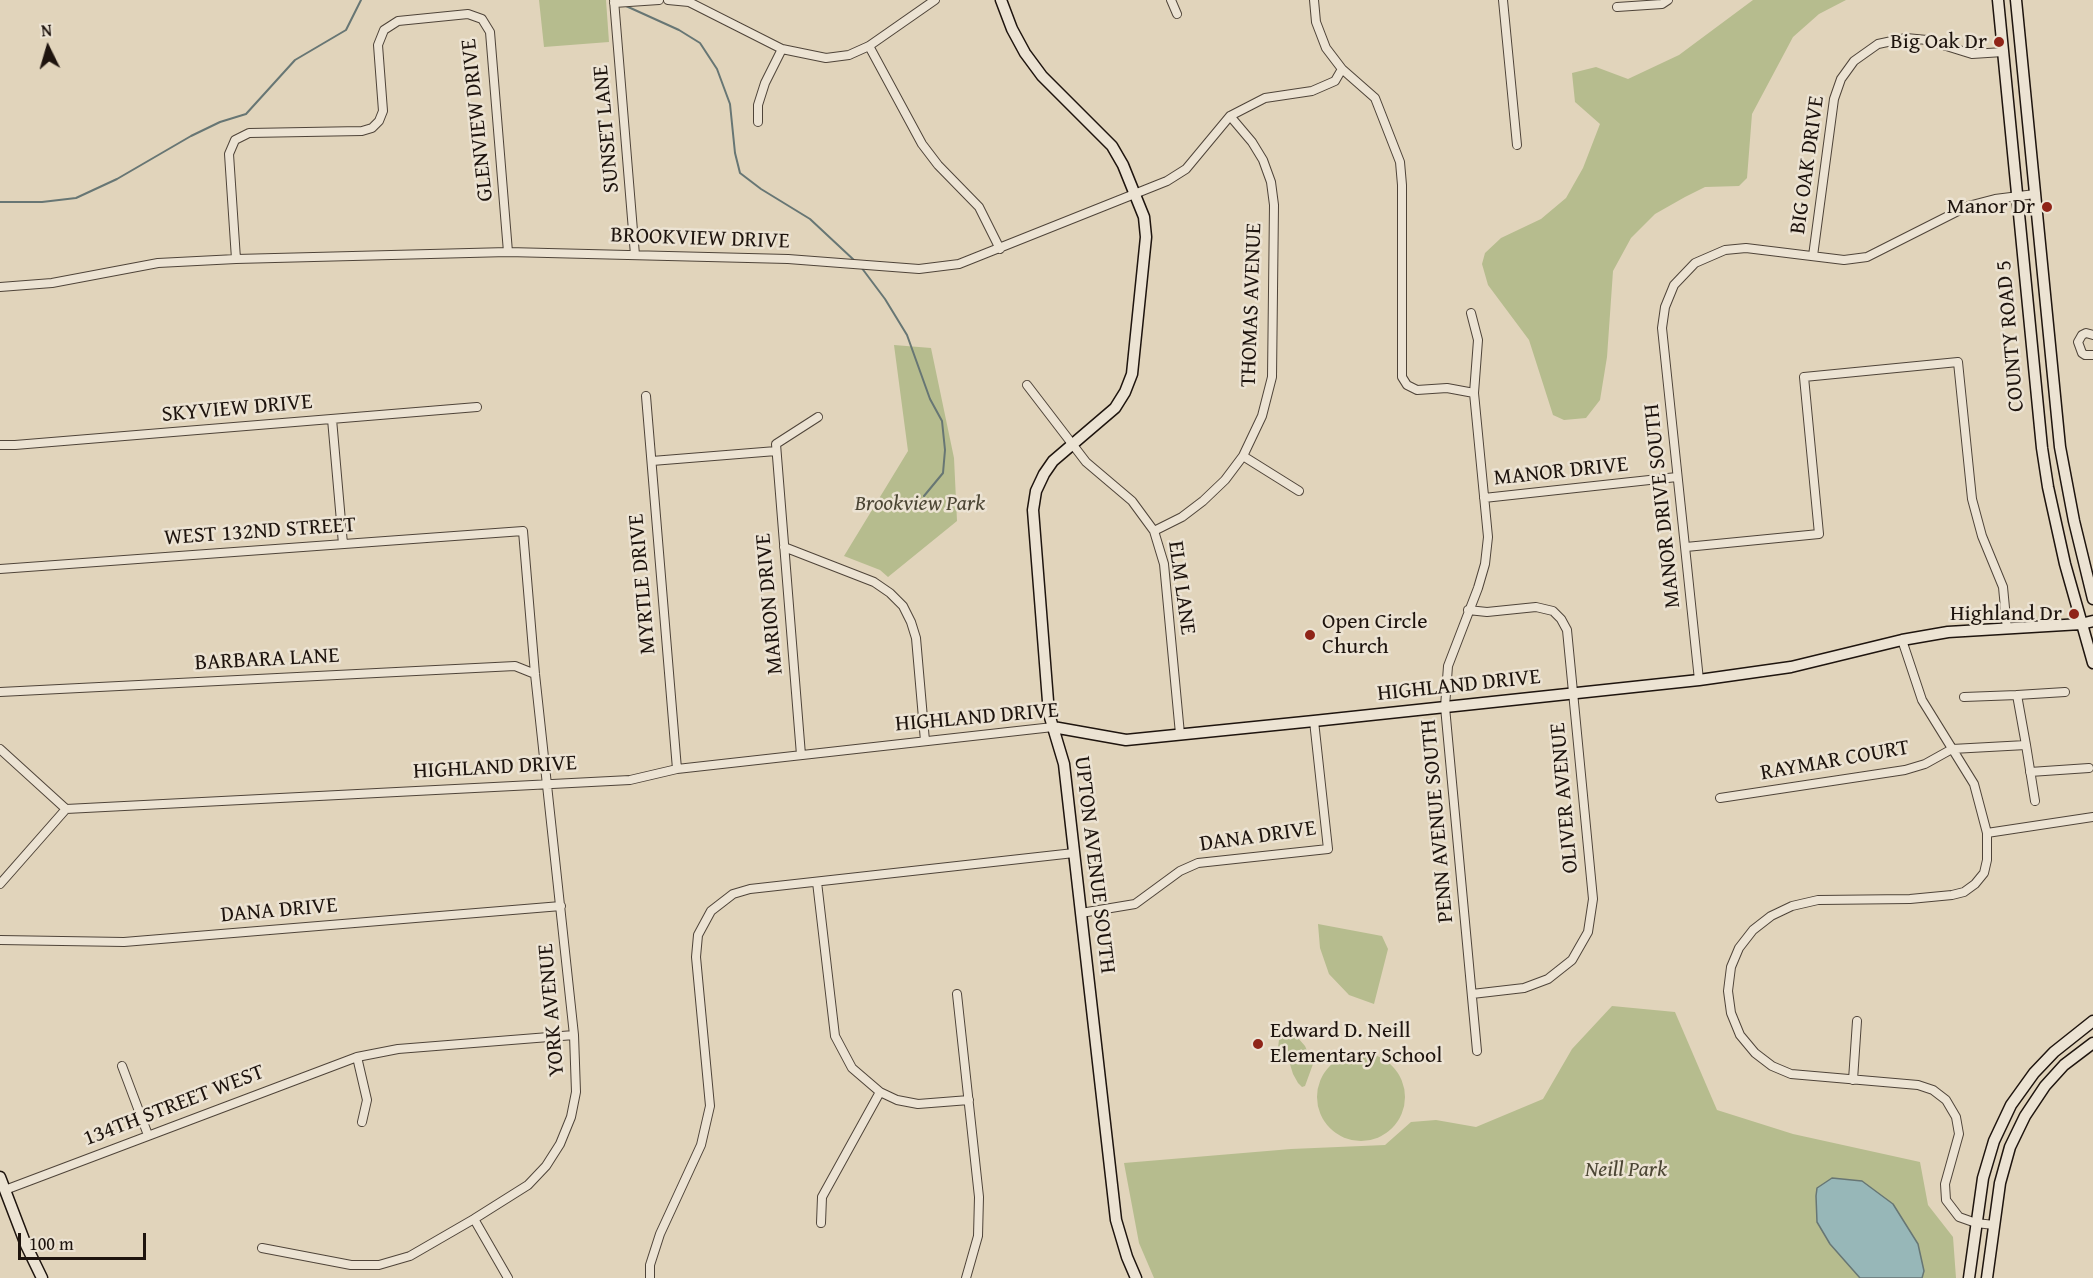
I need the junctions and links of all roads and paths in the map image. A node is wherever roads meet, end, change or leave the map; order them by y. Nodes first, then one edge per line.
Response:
1 (659, 0) edge
2 (668, 0) edge
3 (935, 0) edge
4 (1001, 0) edge
5 (1171, 0) edge
6 (1314, 0) edge
7 (1503, 0) edge
8 (1668, 0) edge
9 (1998, 0) edge
10 (2016, 0) edge
11 (614, 1) edge
12 (1617, 7) dead end
13 (1178, 14) dead end
14 (869, 46) junction
15 (782, 49) junction
16 (2003, 52) junction
17 (1342, 69) junction
18 (1230, 116) junction
19 (758, 122) dead end
20 (1517, 145) dead end
21 (1136, 194) junction
22 (2035, 194) junction
23 (2017, 197) junction
24 (1000, 249) junction
25 (508, 252) junction
26 (635, 255) junction
27 (1813, 256) junction
28 (236, 259) junction
29 (0, 287) edge
30 (1471, 313) dead end
31 (2093, 335) edge
32 (2093, 355) edge
33 (1027, 385) dead end
34 (1474, 393) junction
35 (646, 396) dead end
36 (477, 407) dead end
37 (819, 417) dead end
38 (332, 419) junction
39 (1072, 444) junction
40 (0, 445) edge
41 (776, 451) junction
42 (1243, 456) junction
43 (652, 461) junction
44 (1677, 477) junction
45 (1299, 491) dead end
46 (1484, 498) junction
47 (523, 531) joint
48 (1154, 531) junction
49 (343, 544) junction
50 (784, 546) junction
51 (1686, 547) junction
52 (0, 569) edge
53 (2093, 599) edge
54 (1468, 610) junction
55 (2093, 621) edge
56 (2081, 624) junction
57 (2007, 629) junction
58 (1902, 640) junction
59 (2093, 663) edge
60 (535, 674) junction
61 (1699, 680) junction
62 (0, 692) edge
63 (2065, 692) dead end
64 (1573, 693) junction
65 (2017, 696) junction
66 (1964, 697) dead end
67 (1445, 707) junction
68 (1314, 721) junction
69 (1053, 727) junction
70 (1180, 735) junction
71 (925, 741) junction
72 (2026, 745) junction
73 (0, 749) edge
74 (1952, 749) junction
75 (801, 755) junction
76 (2089, 768) dead end
77 (676, 769) junction
78 (2031, 772) junction
79 (547, 785) junction
80 (1720, 798) dead end
81 (2035, 801) dead end
82 (66, 809) junction
83 (2093, 817) edge
84 (1987, 833) junction
85 (1074, 853) junction
86 (817, 882) junction
87 (0, 884) edge
88 (561, 906) junction
89 (1081, 913) junction
90 (0, 940) edge
91 (957, 994) dead end
92 (1472, 994) junction
93 (1857, 1021) dead end
94 (2093, 1021) edge
95 (574, 1035) junction
96 (2093, 1043) edge
97 (1477, 1051) dead end
98 (2052, 1054) junction
99 (357, 1056) junction
100 (2064, 1065) junction
101 (122, 1066) dead end
102 (1853, 1080) junction
103 (880, 1092) junction
104 (969, 1100) junction
105 (362, 1122) dead end
106 (148, 1135) junction
107 (0, 1178) edge
108 (5, 1190) junction
109 (474, 1219) junction
110 (821, 1223) dead end
111 (1976, 1223) junction
112 (1994, 1225) junction
113 (262, 1248) dead end
114 (42, 1278) edge
115 (508, 1278) edge
116 (650, 1278) edge
117 (966, 1278) edge
118 (1136, 1278) edge
119 (1969, 1278) edge
120 (1987, 1278) edge

1 - 11 street
2 - 15 street
3 - 14 street
4 - 21 street, UPTON AVENUE SOUTH
5 - 13 street
6 - 17 street
7 - 20 street
8 - 12 street
9 - 16 street, COUNTY ROAD 5
10 - 22 street, COUNTY ROAD 5
11 - 26 street, SUNSET LANE
14 - 15 street
14 - 24 street
15 - 19 street
16 - 23 street, COUNTY ROAD 5
16 - 27 street, BIG OAK DRIVE
17 - 18 street, BROOKVIEW DRIVE
17 - 34 street
18 - 21 street, BROOKVIEW DRIVE
18 - 42 street, THOMAS AVENUE
21 - 24 street, BROOKVIEW DRIVE
21 - 39 street, UPTON AVENUE SOUTH
22 - 23 street
22 - 53 street, COUNTY ROAD 5
23 - 27 street
23 - 56 street, COUNTY ROAD 5
24 - 26 street, BROOKVIEW DRIVE
25 - 26 street, BROOKVIEW DRIVE
25 - 28 street, BROOKVIEW DRIVE
25 - 28 street, GLENVIEW DRIVE
27 - 44 street, MANOR DRIVE SOUTH
28 - 29 street, BROOKVIEW DRIVE
30 - 34 street, PENN AVENUE SOUTH
31 - 32 street
33 - 39 street, ELM LANE
34 - 46 street, PENN AVENUE SOUTH
35 - 43 street, MYRTLE DRIVE
36 - 38 street, SKYVIEW DRIVE
37 - 41 street
38 - 40 street, SKYVIEW DRIVE
38 - 49 street
39 - 48 street, ELM LANE
39 - 69 street, UPTON AVENUE SOUTH
41 - 43 street
41 - 50 street, MARION DRIVE
42 - 45 street
42 - 48 street, THOMAS AVENUE
43 - 77 street, MYRTLE DRIVE
44 - 46 street, MANOR DRIVE
44 - 51 street, MANOR DRIVE SOUTH
46 - 54 street, PENN AVENUE SOUTH
47 - 49 street, WEST 132ND STREET
47 - 60 street, YORK AVENUE
48 - 70 street, ELM LANE
49 - 52 street, WEST 132ND STREET
50 - 71 street
50 - 75 street, MARION DRIVE
51 - 57 street
51 - 61 street, MANOR DRIVE SOUTH
54 - 64 street, OLIVER AVENUE
54 - 67 street, PENN AVENUE SOUTH
55 - 56 street, HIGHLAND DRIVE
56 - 57 street, HIGHLAND DRIVE
56 - 59 street, COUNTY ROAD 5
57 - 58 street, HIGHLAND DRIVE
58 - 61 street, HIGHLAND DRIVE
58 - 74 street
60 - 62 street, BARBARA LANE
60 - 79 street, YORK AVENUE
61 - 64 street, HIGHLAND DRIVE
63 - 65 street
64 - 67 street, HIGHLAND DRIVE
64 - 92 street, OLIVER AVENUE
65 - 66 street
65 - 72 street
67 - 68 street, HIGHLAND DRIVE
67 - 92 street, PENN AVENUE SOUTH
68 - 70 street, HIGHLAND DRIVE
68 - 89 street, DANA DRIVE
69 - 70 street, HIGHLAND DRIVE
69 - 71 street, HIGHLAND DRIVE
69 - 85 street, UPTON AVENUE SOUTH
71 - 75 street, HIGHLAND DRIVE
72 - 74 street
72 - 78 street
73 - 82 street
74 - 80 street, RAYMAR COURT
74 - 84 street
75 - 77 street, HIGHLAND DRIVE
76 - 78 street
77 - 79 street, HIGHLAND DRIVE
78 - 81 street
79 - 82 street, HIGHLAND DRIVE
79 - 88 street, YORK AVENUE
82 - 87 street
83 - 84 street
84 - 102 street
85 - 86 street
85 - 89 street, UPTON AVENUE SOUTH
86 - 103 street
86 - 116 street
88 - 90 street, DANA DRIVE
88 - 95 street, YORK AVENUE
89 - 118 street, UPTON AVENUE SOUTH
91 - 104 street
92 - 97 street, PENN AVENUE SOUTH
93 - 102 street
94 - 98 street
95 - 99 street, 134TH STREET WEST
95 - 109 street, YORK AVENUE
96 - 100 street
98 - 100 street
98 - 111 street
99 - 105 street
99 - 106 street, 134TH STREET WEST
100 - 112 street
101 - 106 street
102 - 111 street
103 - 104 street
103 - 110 street
104 - 117 street
106 - 108 street, 134TH STREET WEST
107 - 108 street
108 - 114 street
109 - 113 street, YORK AVENUE
109 - 115 street
111 - 112 street
111 - 119 street
112 - 120 street

